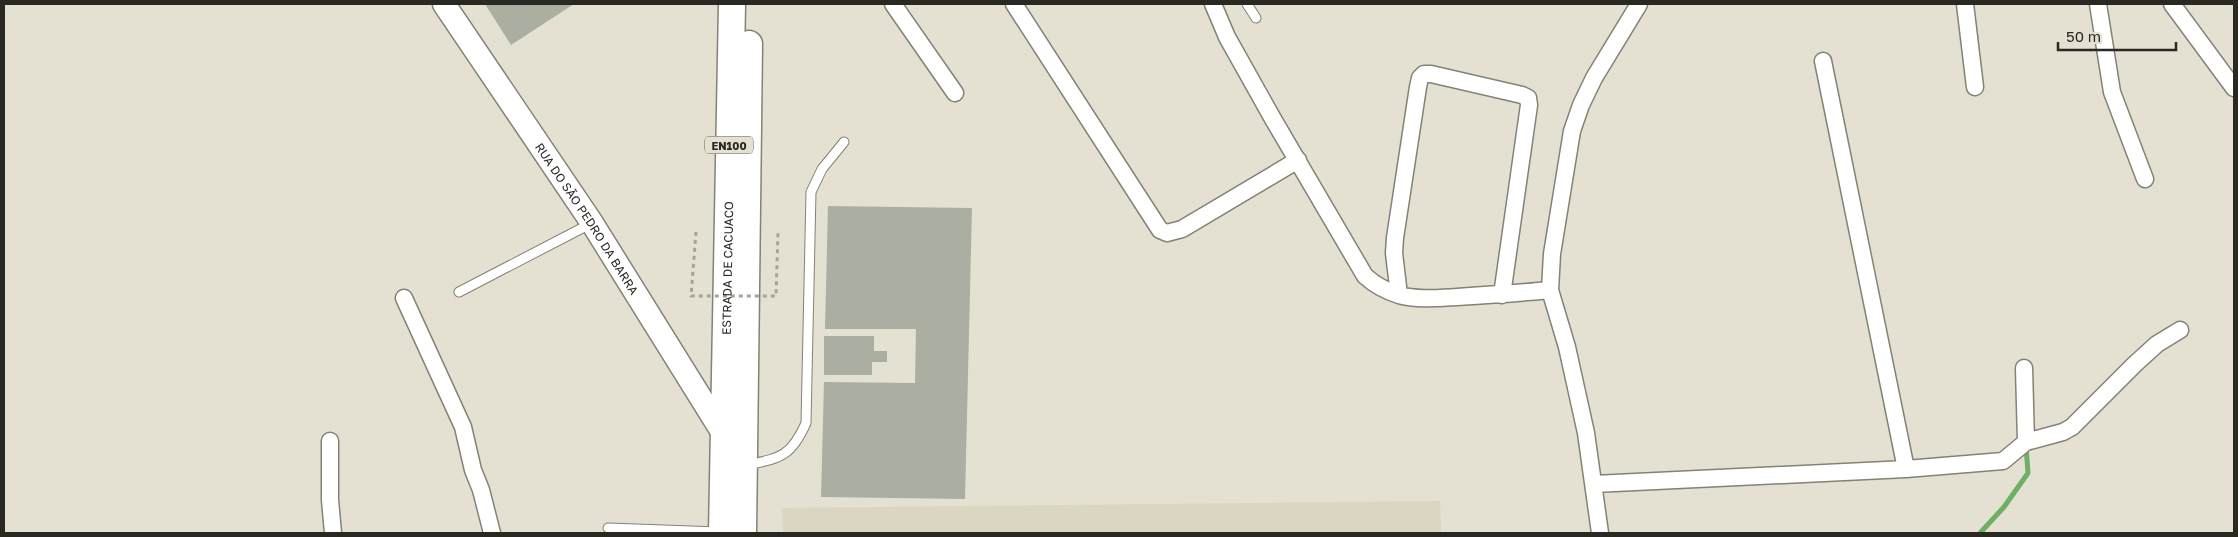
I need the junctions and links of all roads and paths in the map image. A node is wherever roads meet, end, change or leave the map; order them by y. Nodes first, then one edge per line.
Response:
1 (444, 4) edge
2 (732, 4) edge
3 (750, 4) edge
4 (893, 4) edge
5 (1014, 4) edge
6 (1213, 4) edge
7 (1247, 4) edge
8 (1639, 4) edge
9 (1965, 4) edge
10 (2098, 4) edge
11 (2172, 4) edge
12 (1256, 18) dead end
13 (1823, 61) dead end
14 (1975, 87) dead end
15 (2234, 88) edge
16 (955, 93) dead end
17 (844, 142) dead end
18 (1298, 160) junction
19 (2145, 180) dead end
20 (592, 223) junction
21 (696, 232) dead end
22 (778, 233) dead end
23 (1550, 290) junction
24 (459, 292) dead end
25 (1399, 295) junction
26 (1502, 295) junction
27 (404, 298) dead end
28 (2180, 330) dead end
29 (2024, 368) dead end
30 (724, 434) junction
31 (330, 441) dead end
32 (2026, 442) junction
33 (744, 465) junction
34 (1906, 469) junction
35 (1594, 484) junction
36 (608, 528) dead end
37 (333, 533) edge
38 (492, 533) edge
39 (729, 533) edge
40 (1600, 533) edge

1 - 20 street, RUA DO SÃO PEDRO DA BARRA
2 - 30 main road, ESTRADA DE CACUACO / EN100
3 - 33 main road, ESTRADA DE CACUACO / EN100
4 - 16 street
5 - 18 street
6 - 18 street
7 - 12 lane
8 - 23 street
9 - 14 street
10 - 19 street
11 - 15 street
13 - 34 street
17 - 33 lane
18 - 25 street
20 - 24 lane
20 - 30 street, RUA DO SÃO PEDRO DA BARRA
21 - 22 path, bridge
23 - 26 street
23 - 35 street
25 - 26 street
25 - 26 street
27 - 38 street
28 - 32 street
29 - 32 street
30 - 39 main road, ESTRADA DE CACUACO / EN100
31 - 37 street
32 - 34 street
33 - 39 main road, ESTRADA DE CACUACO / EN100
34 - 35 street
35 - 40 street
36 - 39 lane

